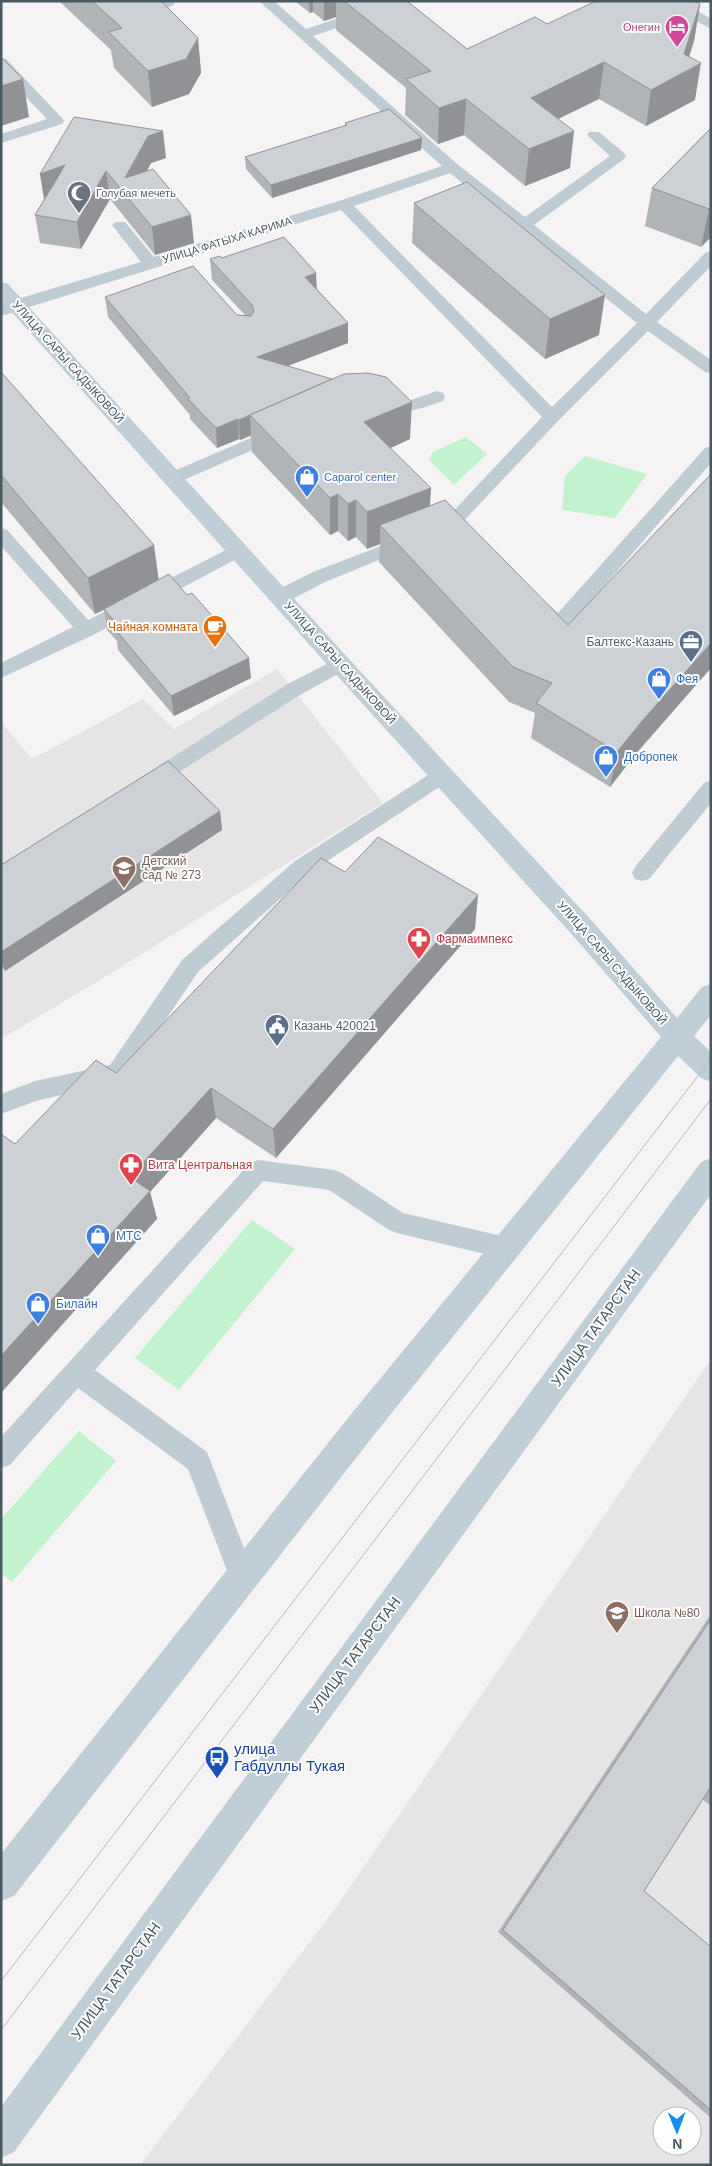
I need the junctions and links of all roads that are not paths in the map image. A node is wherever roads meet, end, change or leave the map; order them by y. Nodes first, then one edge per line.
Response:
1 (266, 1) edge
2 (388, 1) edge
3 (681, 1) edge
4 (711, 25) edge
5 (304, 34) junction
6 (1, 62) edge
7 (594, 135) dead end
8 (1, 140) edge
9 (452, 167) junction
10 (344, 204) junction
11 (120, 225) dead end
12 (524, 225) junction
13 (178, 255) junction
14 (711, 256) edge
15 (151, 264) junction
16 (191, 270) edge
17 (1, 288) edge
18 (9, 308) edge
19 (647, 323) junction
20 (711, 368) edge
21 (437, 397) dead end
22 (365, 403) edge
23 (552, 417) junction
24 (298, 424) edge
25 (711, 452) edge
26 (173, 478) junction
27 (450, 525) junction
28 (1, 534) edge
29 (465, 538) edge
30 (238, 551) junction
31 (280, 596) junction
32 (530, 598) edge
33 (86, 630) junction
34 (340, 664) junction
35 (1, 671) edge
36 (443, 775) junction
37 (711, 788) edge
38 (135, 791) edge
39 (642, 873) dead end
40 (711, 995) edge
41 (677, 1038) junction
42 (711, 1070) edge
43 (1, 1104) edge
44 (711, 1171) edge
45 (506, 1248) junction
46 (76, 1372) junction
47 (1, 1456) edge
48 (242, 1577) junction
49 (1, 1883) edge
50 (1, 2139) edge

1 - 5 lane
2 - 5 lane
3 - 4 lane
5 - 9 lane
6 - 8 lane
7 - 12 lane
9 - 10 lane, УЛИЦА ФАТЫХА КАРИМА
9 - 12 lane
10 - 13 lane, УЛИЦА ФАТЫХА КАРИМА
10 - 23 lane
11 - 15 lane
12 - 19 lane
13 - 15 lane, УЛИЦА ФАТЫХА КАРИМА
13 - 16 lane
14 - 19 lane
15 - 18 lane, УЛИЦА ФАТЫХА КАРИМА
17 - 18 main road, УЛИЦА САРЫ САДЫКОВОЙ
18 - 26 main road, УЛИЦА САРЫ САДЫКОВОЙ
19 - 20 lane
19 - 23 lane
21 - 22 lane
23 - 27 lane
24 - 26 lane
25 - 32 lane
26 - 30 main road, УЛИЦА САРЫ САДЫКОВОЙ
27 - 29 lane
27 - 31 lane
28 - 33 lane
30 - 31 main road, УЛИЦА САРЫ САДЫКОВОЙ
30 - 33 lane
31 - 34 main road, УЛИЦА САРЫ САДЫКОВОЙ
33 - 35 lane
34 - 36 main road, УЛИЦА САРЫ САДЫКОВОЙ
34 - 38 lane
36 - 41 main road, УЛИЦА САРЫ САДЫКОВОЙ
36 - 43 lane
37 - 39 lane
40 - 41 main road
41 - 42 main road, УЛИЦА САРЫ САДЫКОВОЙ
41 - 45 main road
44 - 50 main road, УЛИЦА ТАТАРСТАН
45 - 46 lane
45 - 48 main road
46 - 47 lane
46 - 48 lane
48 - 49 main road

